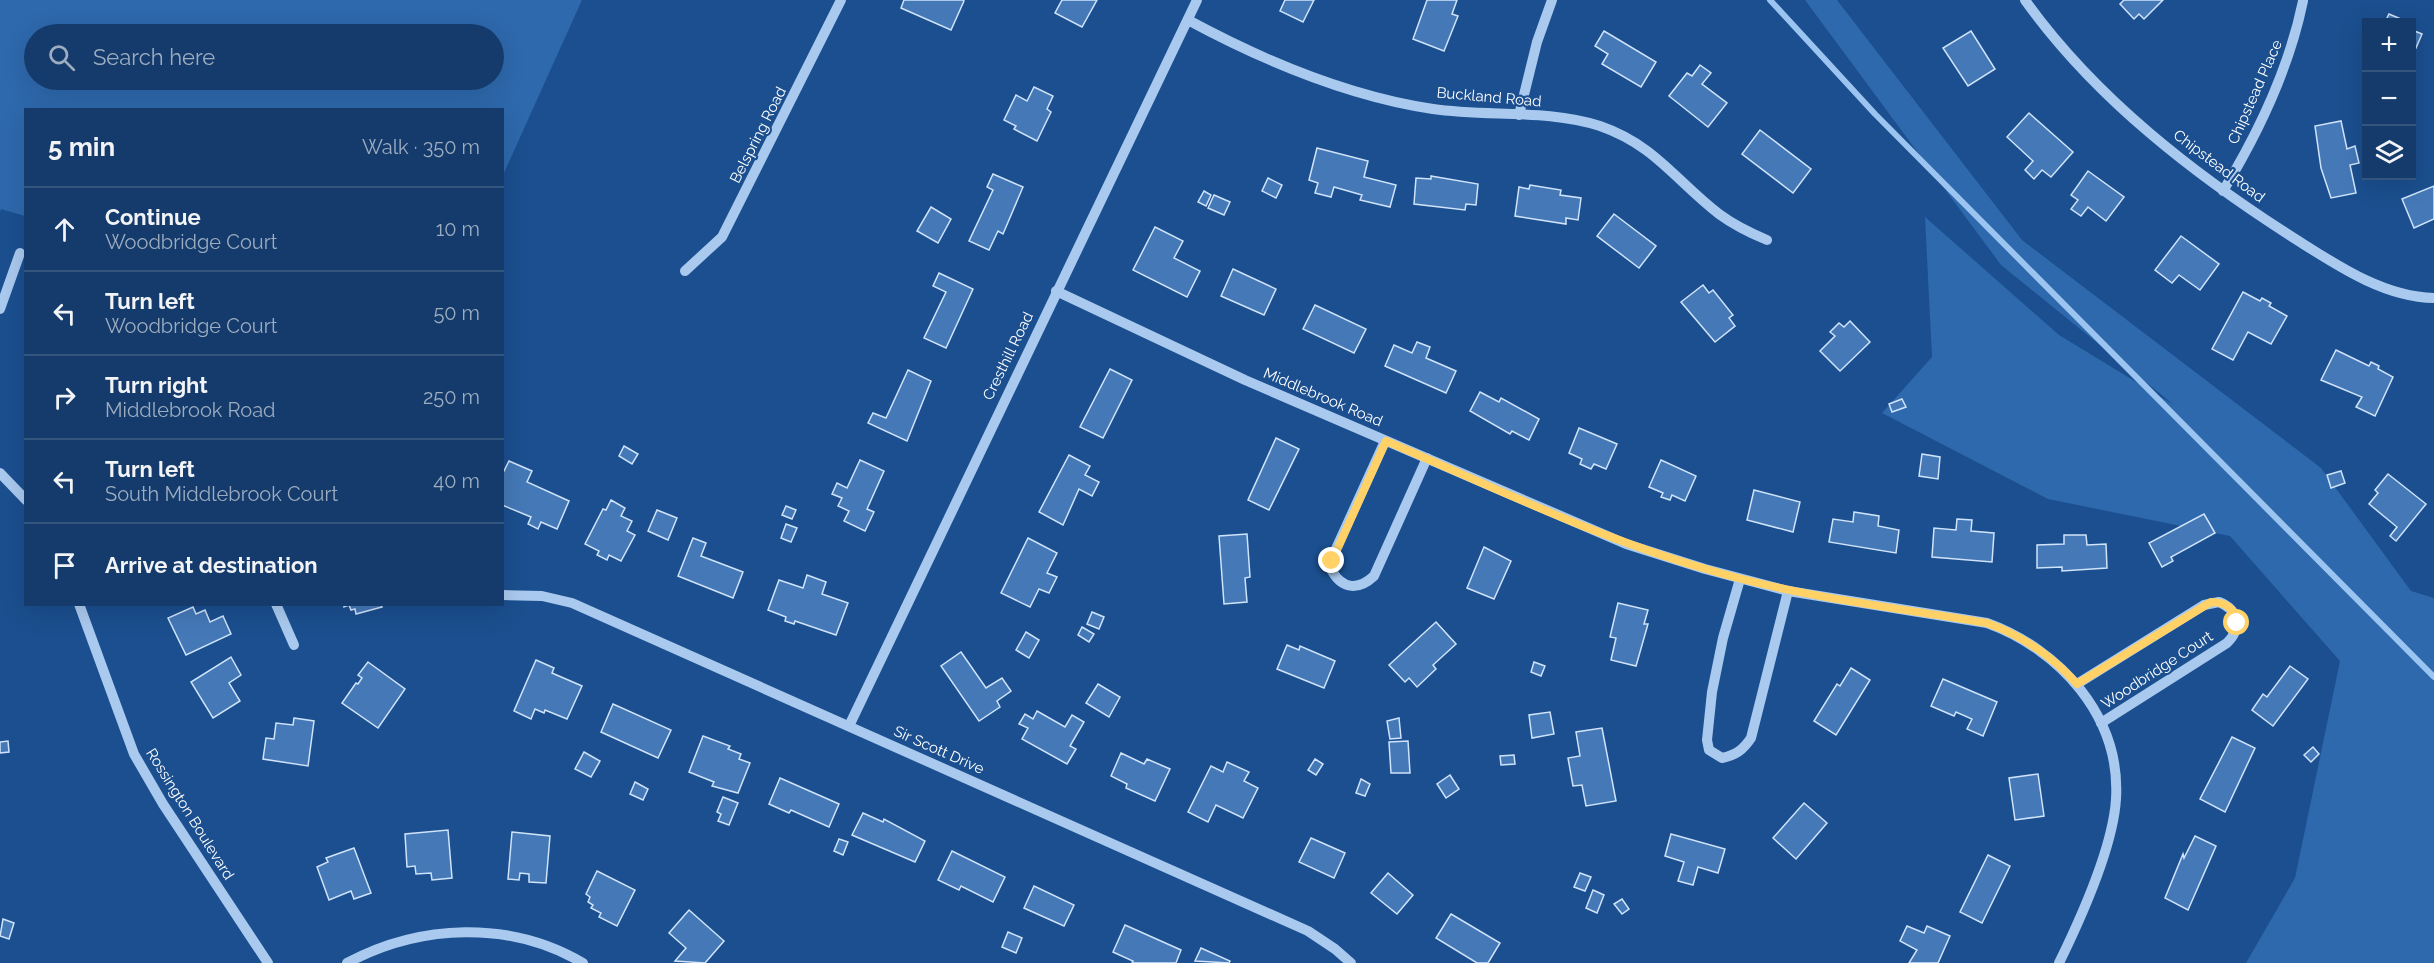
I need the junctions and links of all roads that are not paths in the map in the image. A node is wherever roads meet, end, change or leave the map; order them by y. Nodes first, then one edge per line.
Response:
1 (841, 0) edge
2 (1197, 0) edge
3 (1552, 0) edge
4 (2025, 0) edge
5 (2303, 1) edge
6 (1188, 20) junction
7 (1519, 115) junction
8 (2223, 191) junction
9 (1767, 240) dead end
10 (20, 253) dead end
11 (686, 271) dead end
12 (1056, 291) junction
13 (2434, 298) edge
14 (0, 309) edge
15 (1386, 441) junction
16 (1427, 458) junction
17 (0, 473) edge
18 (24, 498) edge
19 (1740, 579) junction
20 (1788, 591) junction
21 (504, 595) edge
22 (80, 606) edge
23 (277, 606) edge
24 (294, 645) dead end
25 (2077, 684) junction
26 (2101, 723) junction
27 (849, 726) junction
28 (268, 963) edge
29 (347, 963) edge
30 (582, 963) edge
31 (1351, 963) edge
32 (2059, 963) edge

1 - 11 street, Belspring Road
2 - 6 street, Cresthill Road
3 - 7 street
4 - 8 street, Chipstead Road
5 - 8 street, Chipstead Place
6 - 7 street, Buckland Road
6 - 12 street, Cresthill Road
7 - 9 street, Buckland Road
8 - 13 street, Chipstead Road
10 - 14 street
12 - 15 street, Middlebrook Road
12 - 27 street, Cresthill Road
15 - 16 street, Middlebrook Road
15 - 16 street
16 - 19 street, Middlebrook Road
17 - 18 street
19 - 20 street, Middlebrook Road
19 - 20 street
20 - 25 street, Middlebrook Road
21 - 27 street, Sir Scott Drive
22 - 28 street, Rossington Boulevard
23 - 24 street
25 - 26 street, Middlebrook Road
25 - 26 street, Woodbridge Court
26 - 32 street, Middlebrook Road
27 - 31 street, Sir Scott Drive
29 - 30 street

